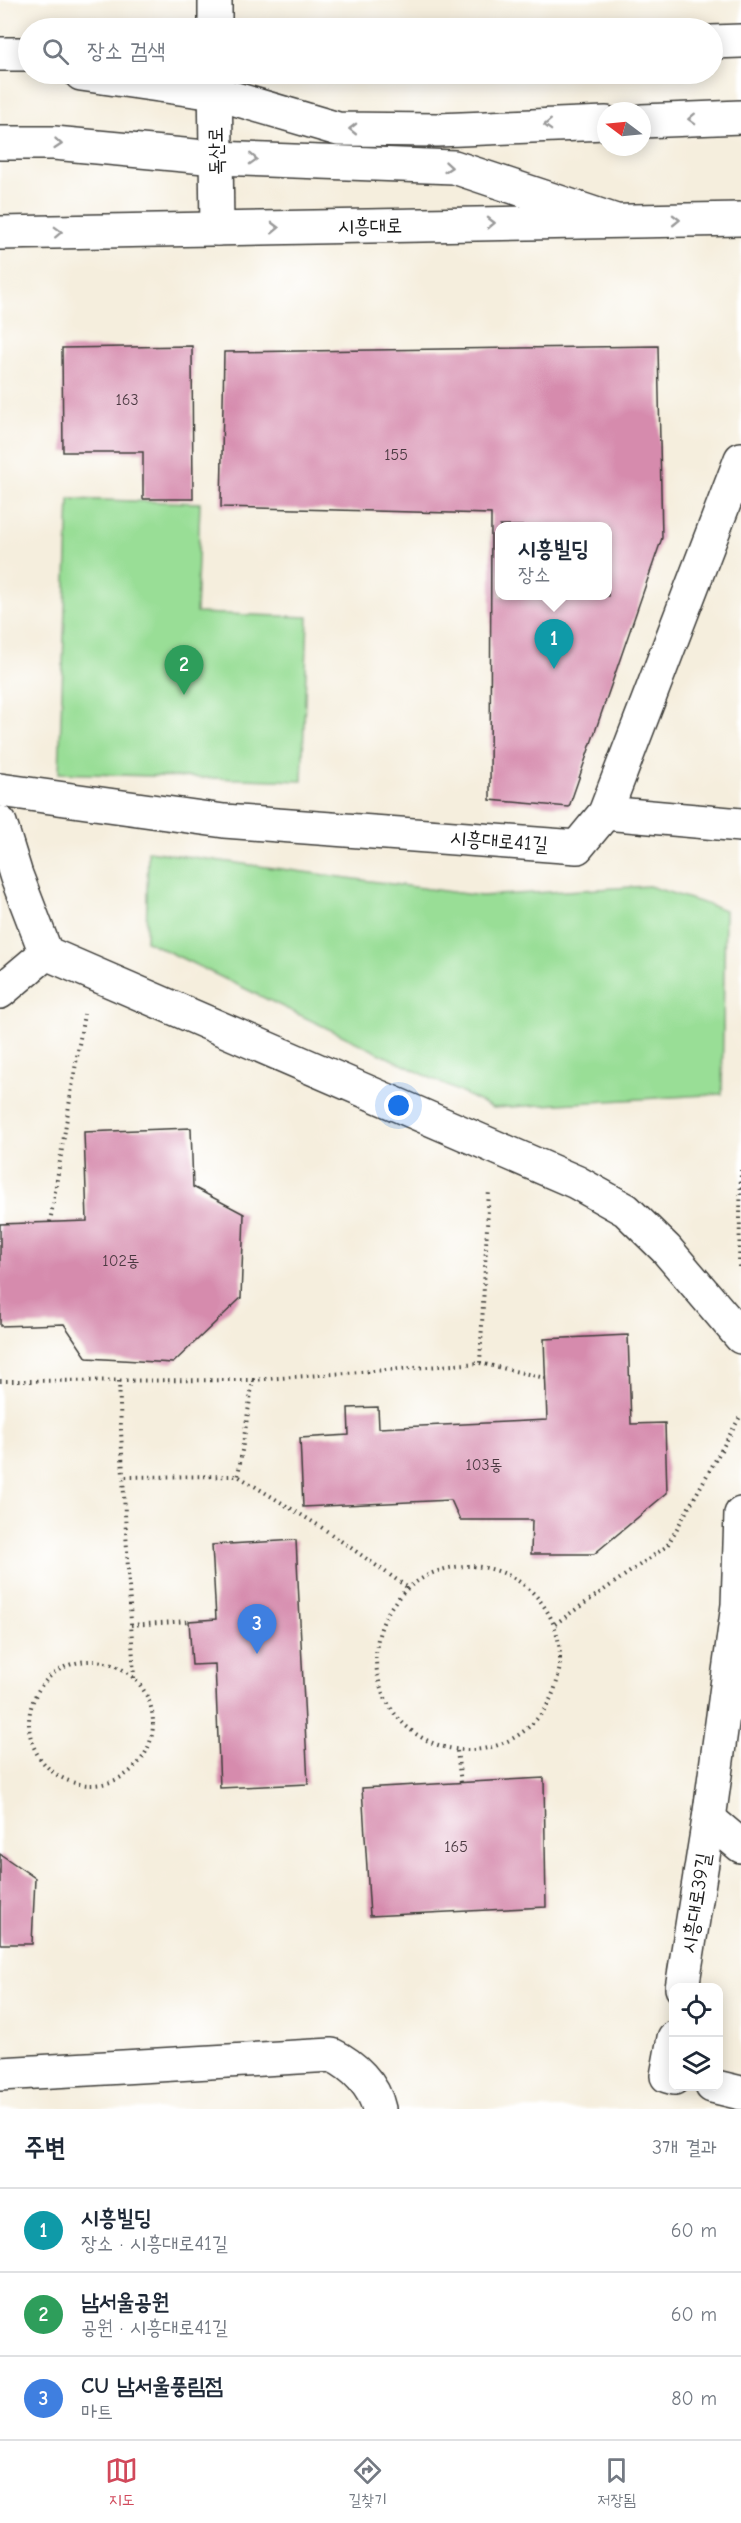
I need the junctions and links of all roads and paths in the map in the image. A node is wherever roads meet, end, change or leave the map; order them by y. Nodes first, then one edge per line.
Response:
1 (215, 0) edge
2 (215, 18) edge
3 (741, 41) edge
4 (723, 42) edge
5 (0, 54) edge
6 (18, 54) edge
7 (0, 65) edge
8 (18, 67) edge
9 (215, 84) edge
10 (218, 84) edge
11 (741, 117) edge
12 (651, 121) edge
13 (597, 123) edge
14 (0, 143) edge
15 (216, 158) junction
16 (741, 219) edge
17 (618, 221) junction
18 (217, 229) junction
19 (0, 233) edge
20 (741, 459) edge
21 (0, 790) edge
22 (605, 813) junction
23 (0, 823) edge
24 (741, 825) edge
25 (46, 953) junction
26 (91, 972) junction
27 (0, 992) edge
28 (491, 1146) junction
29 (741, 1170) edge
30 (50, 1222) dead end
31 (739, 1335) edge
32 (480, 1363) junction
33 (545, 1378) dead end
34 (253, 1380) junction
35 (119, 1381) junction
36 (0, 1382) edge
37 (741, 1415) edge
38 (238, 1476) junction
39 (123, 1477) junction
40 (741, 1514) edge
41 (407, 1587) junction
42 (740, 1607) edge
43 (189, 1621) dead end
44 (555, 1624) junction
45 (131, 1625) junction
46 (134, 1677) junction
47 (457, 1751) junction
48 (460, 1782) dead end
49 (709, 1819) junction
50 (741, 1846) edge
51 (683, 1983) edge
52 (0, 2074) edge
53 (723, 2089) edge
54 (741, 2093) edge
55 (379, 2109) edge

1 - 2 street
3 - 4 street
5 - 6 street
7 - 8 street
9 - 15 street, 독산로
13 -> 10 street
11 -> 12 street
14 -> 15 street
15 -> 17 street
15 - 18 street, 독산로
17 -> 16 street, 시흥대로
18 -> 17 street, 시흥대로
19 -> 18 street, 시흥대로
20 - 22 street, 시흥대로41길
21 - 22 street, 시흥대로41길
22 - 24 street
23 - 25 street
25 - 26 street
25 - 27 street
26 - 28 street
26 - 30 path
28 - 31 street
28 - 32 path
29 - 31 path
32 - 33 path
32 - 34 path
34 - 35 path
34 - 38 path
35 - 36 path
35 - 39 path
37 - 44 path
38 - 39 path
38 - 41 path
39 - 45 path
40 - 42 street, 시흥대로39길
41 - 44 path
41 - 47 path
42 - 49 street, 시흥대로39길
43 - 45 path
44 - 47 path
45 - 46 path
46 - 46 path
47 - 48 path
49 - 50 street, 시흥대로39길
49 - 51 street, 시흥대로39길
52 - 55 street
53 - 54 street

